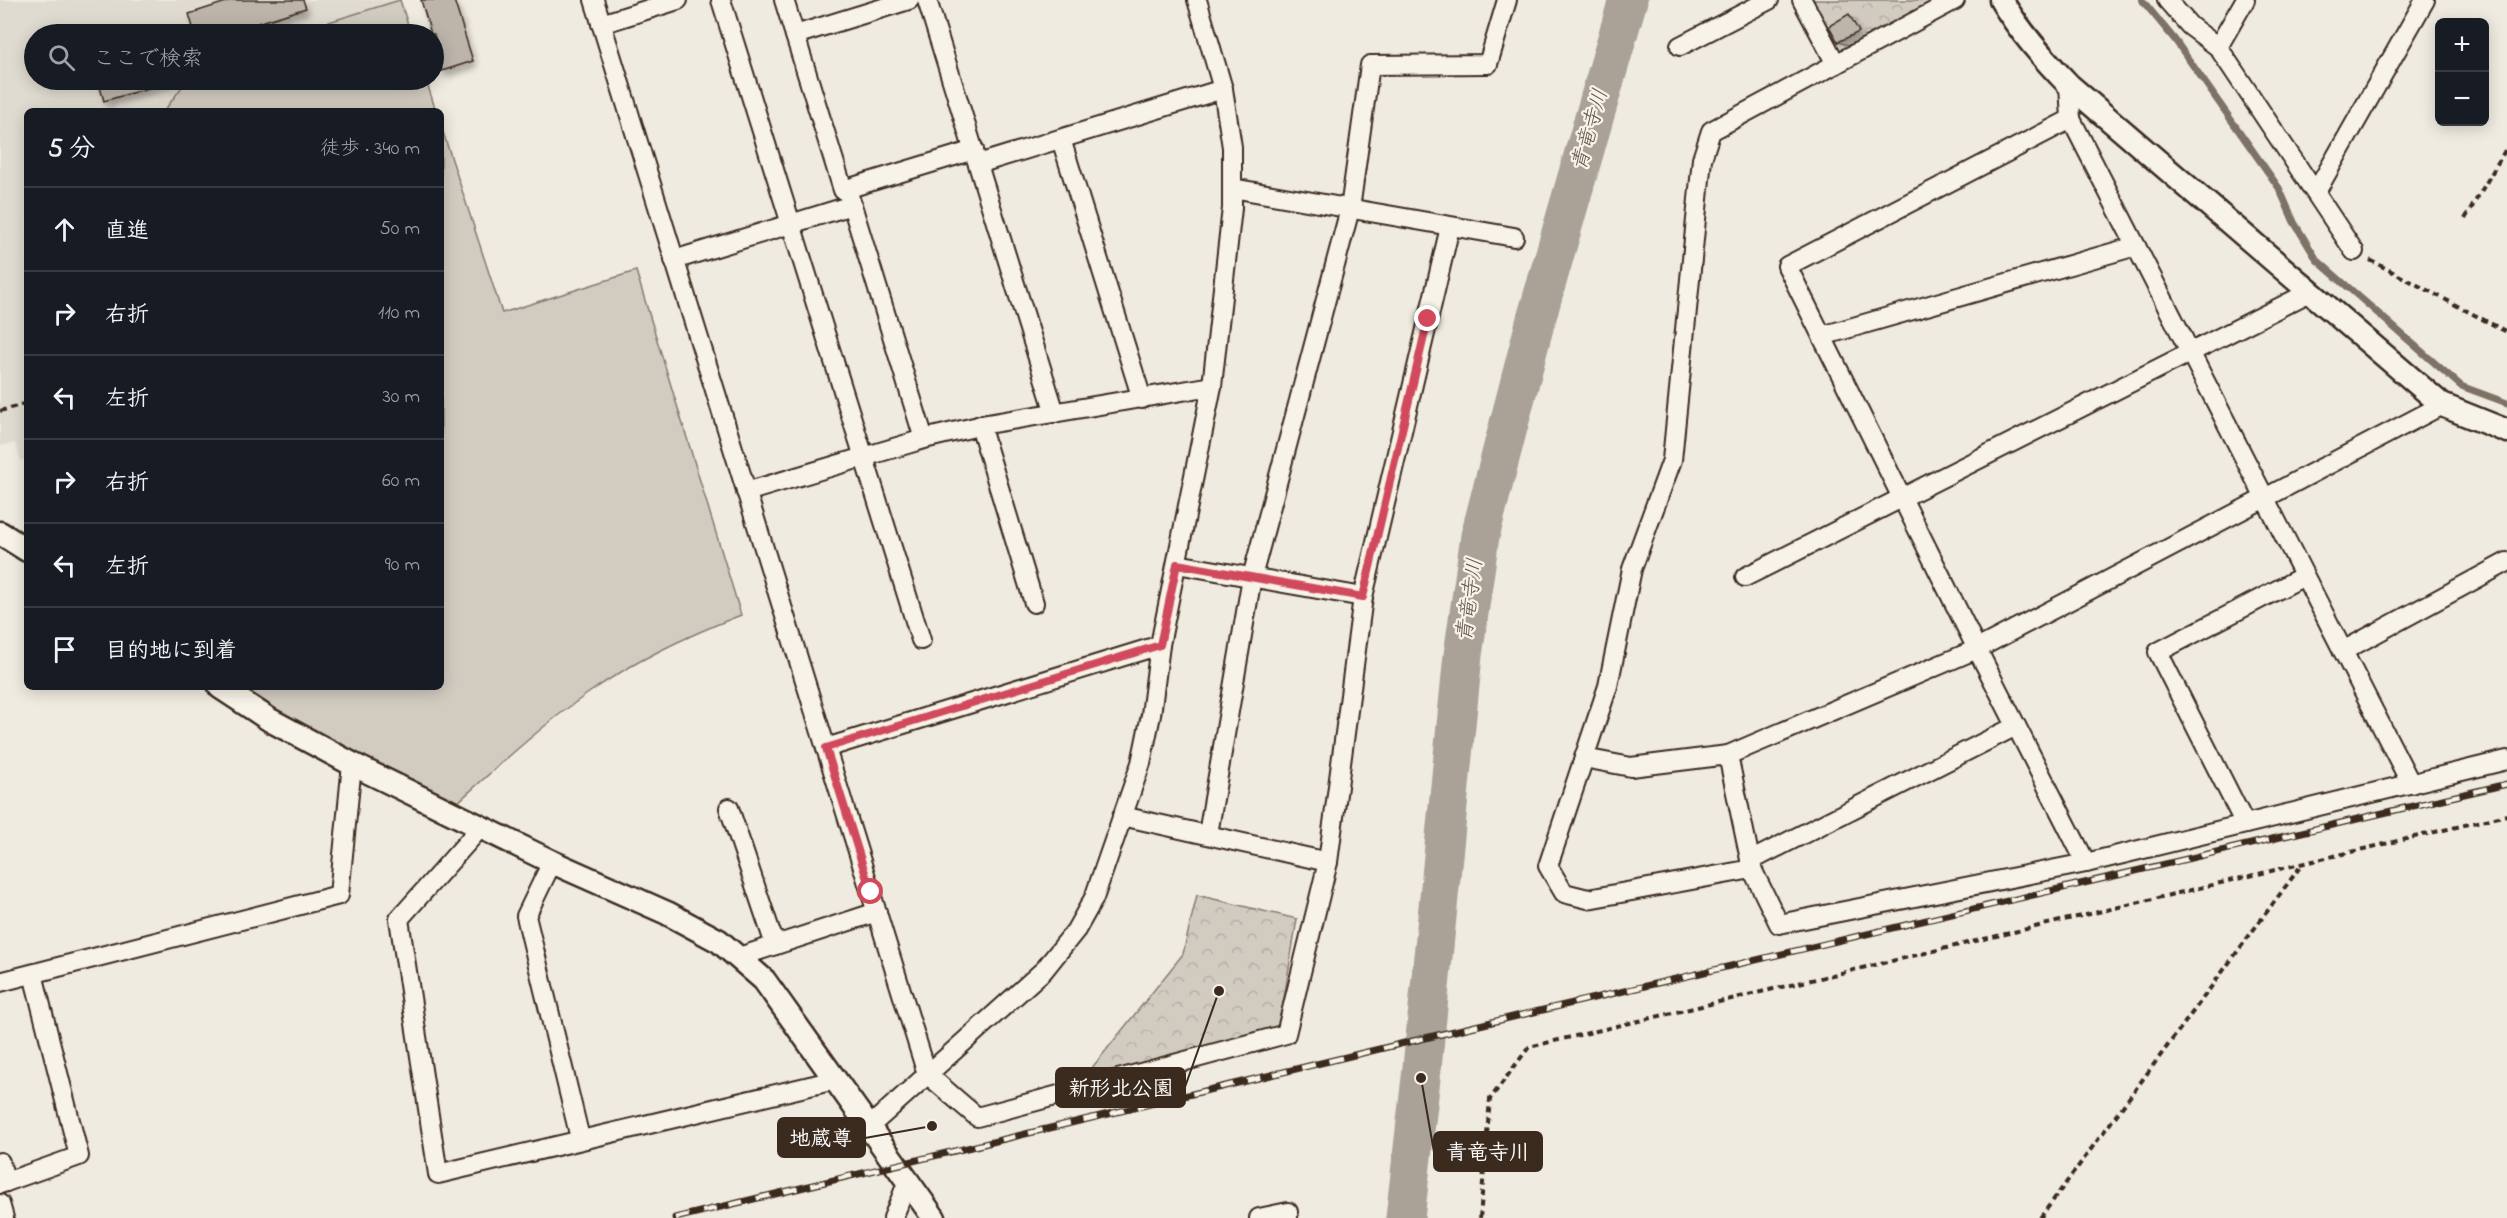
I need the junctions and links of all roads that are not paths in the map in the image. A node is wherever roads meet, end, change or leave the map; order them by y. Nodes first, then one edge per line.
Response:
1 (594, 0) edge
2 (678, 0) edge
3 (721, 0) edge
4 (784, 0) edge
5 (909, 0) edge
6 (927, 0) edge
7 (1197, 0) edge
8 (1507, 0) edge
9 (1769, 0) edge
10 (1802, 0) edge
11 (1955, 0) edge
12 (2001, 0) edge
13 (2167, 0) edge
14 (2245, 0) edge
15 (2425, 0) edge
16 (601, 24) junction
17 (795, 35) junction
18 (1680, 46) dead end
19 (2218, 47) junction
20 (1836, 64) junction
21 (2069, 85) junction
22 (1223, 88) junction
23 (2071, 119) junction
24 (1061, 139) junction
25 (976, 157) junction
26 (1232, 188) junction
27 (2316, 192) junction
28 (849, 197) junction
29 (1350, 209) junction
30 (790, 224) junction
31 (1450, 227) junction
32 (1514, 237) dead end
33 (2136, 246) junction
34 (2354, 251) road end
35 (674, 260) junction
36 (2310, 292) junction
37 (1822, 336) junction
38 (2190, 353) junction
39 (1212, 386) junction
40 (1142, 399) junction
41 (2442, 405) junction
42 (1055, 413) junction
43 (980, 425) junction
44 (2507, 431) edge
45 (924, 439) junction
46 (863, 459) junction
47 (746, 492) junction
48 (2264, 497) junction
49 (1903, 498) junction
50 (0, 533) edge
51 (24, 548) edge
52 (2507, 562) edge
53 (1177, 564) junction
54 (2304, 576) junction
55 (1252, 577) junction
56 (1745, 577) dead end
57 (1363, 597) junction
58 (1034, 603) dead end
59 (921, 640) dead end
60 (1160, 645) junction
61 (1977, 650) junction
62 (2343, 651) junction
63 (225, 690) edge
64 (2016, 726) junction
65 (826, 748) junction
66 (1728, 755) junction
67 (1584, 758) junction
68 (2507, 760) edge
69 (352, 764) junction
70 (2411, 783) junction
71 (729, 808) dead end
72 (1122, 816) junction
73 (2245, 824) junction
74 (481, 827) junction
75 (1208, 834) junction
76 (552, 862) junction
77 (1328, 862) junction
78 (2086, 862) junction
79 (1751, 865) junction
80 (877, 912) junction
81 (775, 945) junction
82 (739, 957) junction
83 (33, 974) junction
84 (0, 982) edge
85 (927, 1074) junction
86 (835, 1080) junction
87 (870, 1126) junction
88 (580, 1138) junction
89 (0, 1161) edge
90 (908, 1181) junction
91 (3, 1183) edge
92 (0, 1204) edge
93 (4, 1218) edge
94 (893, 1218) edge
95 (934, 1218) edge
96 (1259, 1218) edge
97 (1288, 1218) edge

1 - 16 street
2 - 16 street
3 - 30 street
4 - 17 street
5 - 17 street
6 - 25 street
7 - 22 street
8 - 29 street
9 - 18 street
10 - 20 street
11 - 20 street
12 - 21 street
13 - 19 street
14 - 19 street
15 - 27 street
16 - 35 street
17 - 28 street
19 - 27 street
20 - 67 street
21 - 23 street
21 - 36 street
22 - 24 street
22 - 26 street
23 - 33 street
23 - 37 street
24 - 25 street
24 - 40 street
25 - 28 street
25 - 42 street
26 - 29 street
26 - 39 street
27 - 34 street
28 - 30 street
28 - 45 street
29 - 31 street
29 - 55 street
30 - 35 street
30 - 46 street
31 - 32 street
31 - 57 street
33 - 37 street
33 - 38 street
35 - 47 street
36 - 38 street
36 - 41 street
37 - 49 street
38 - 48 street
38 - 49 street
39 - 40 street
39 - 53 street
40 - 42 street
41 - 44 street
41 - 48 street
42 - 43 street
43 - 45 street
43 - 58 street
45 - 46 street
46 - 47 street
46 - 59 street
47 - 65 street
48 - 54 street
48 - 61 street
49 - 56 street
49 - 61 street
50 - 51 street
52 - 62 street
53 - 55 street
53 - 60 street
54 - 62 street
54 - 73 street
55 - 57 street
55 - 75 street
57 - 77 street
60 - 65 street
60 - 72 street
61 - 64 street
61 - 66 street
62 - 70 street
63 - 69 street
64 - 78 street
64 - 79 street
65 - 80 street
66 - 67 street
66 - 79 street
67 - 79 street
68 - 70 street
69 - 74 street
69 - 83 street
70 - 73 street
71 - 81 street
72 - 75 street
72 - 85 street
73 - 78 street
74 - 76 street
74 - 88 street
75 - 77 street
76 - 82 street
76 - 88 street
77 - 85 street
78 - 79 street
80 - 81 street
80 - 85 street
81 - 82 street
82 - 86 street
83 - 84 street
83 - 91 street
85 - 87 street
86 - 87 street
86 - 88 street
87 - 90 street
89 - 91 street
90 - 94 street
90 - 95 street
92 - 93 street
96 - 97 street

